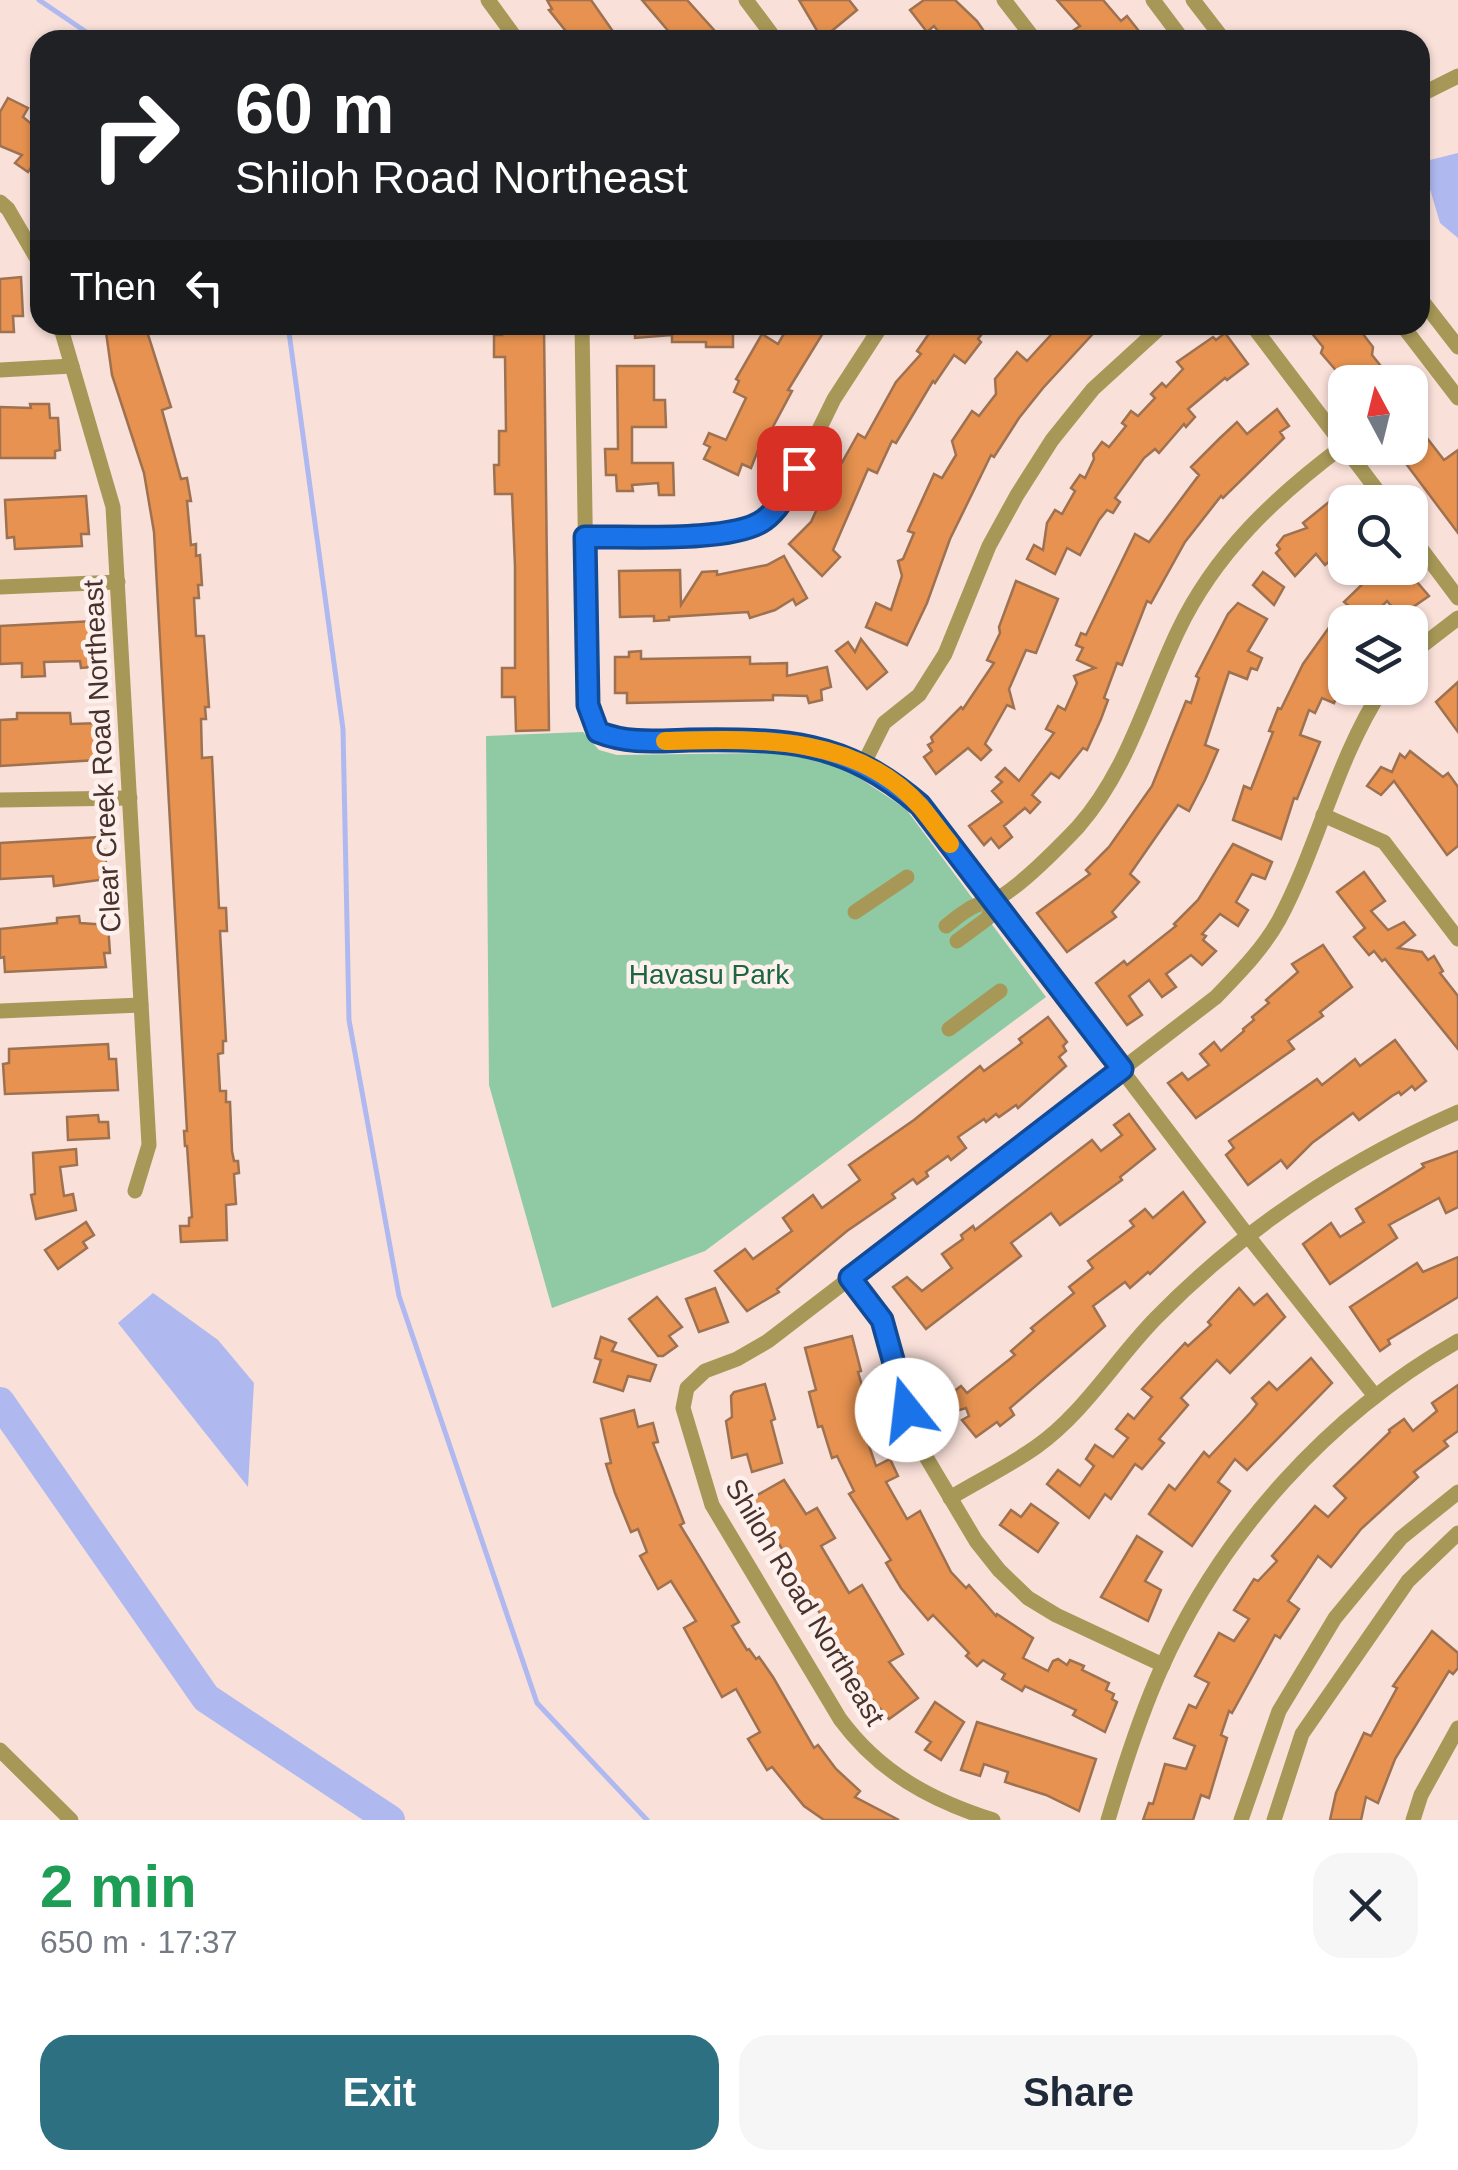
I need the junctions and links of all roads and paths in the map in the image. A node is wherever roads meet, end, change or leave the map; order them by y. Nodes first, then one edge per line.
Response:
1 (488, 0) edge
2 (746, 0) edge
3 (1004, 0) edge
4 (1153, 0) edge
5 (1193, 0) edge
6 (1208, 18) junction
7 (510, 30) edge
8 (768, 30) edge
9 (1027, 30) edge
10 (1175, 30) edge
11 (1193, 30) edge
12 (1214, 30) edge
13 (1458, 76) edge
14 (1430, 90) edge
15 (0, 202) edge
16 (30, 247) edge
17 (1430, 311) edge
18 (63, 335) edge
19 (582, 335) edge
20 (876, 335) edge
21 (1152, 335) edge
22 (1260, 335) edge
23 (1410, 335) edge
24 (1458, 348) edge
25 (72, 366) junction
26 (0, 370) edge
27 (1458, 398) edge
28 (1328, 426) edge
29 (1328, 457) edge
30 (1358, 465) edge
31 (1373, 485) edge
32 (585, 537) junction
33 (1428, 558) edge
34 (118, 582) junction
35 (0, 587) edge
36 (1458, 598) edge
37 (1458, 618) edge
38 (1428, 641) edge
39 (1371, 705) edge
40 (863, 765) junction
41 (130, 798) junction
42 (0, 800) edge
43 (1324, 815) junction
44 (907, 876) dead end
45 (993, 901) junction
46 (855, 912) dead end
47 (946, 926) dead end
48 (1458, 939) edge
49 (957, 941) dead end
50 (1000, 991) dead end
51 (141, 1004) junction
52 (0, 1011) edge
53 (949, 1029) dead end
54 (1122, 1069) junction
55 (1458, 1112) edge
56 (135, 1191) dead end
57 (1248, 1236) junction
58 (850, 1278) junction
59 (1458, 1341) edge
60 (1375, 1396) junction
61 (1458, 1492) edge
62 (950, 1498) junction
63 (1458, 1534) edge
64 (1163, 1665) junction
65 (1458, 1728) edge
66 (0, 1750) edge
67 (70, 1820) edge
68 (993, 1820) edge
69 (1108, 1820) edge
70 (1241, 1820) edge
71 (1274, 1820) edge
72 (1412, 1820) edge

1 - 7 street
2 - 8 street
3 - 9 street
4 - 10 street
5 - 6 street
6 - 11 street
6 - 12 street
13 - 14 street
15 - 16 street
17 - 24 street
18 - 25 street, Clear Creek Road Northeast
19 - 32 street
20 - 32 street
21 - 40 street
22 - 28 street
23 - 27 street
25 - 26 street
25 - 34 street, Clear Creek Road Northeast
29 - 45 street
30 - 31 street
32 - 40 street
33 - 36 street
34 - 35 street
34 - 41 street, Clear Creek Road Northeast
37 - 38 street
39 - 43 street, Shiloh Road Northeast
40 - 45 street
41 - 42 street
41 - 51 street, Clear Creek Road Northeast
43 - 48 street
43 - 54 street, Shiloh Road Northeast
44 - 46 street
45 - 47 street
45 - 49 street
45 - 54 street
50 - 53 street
51 - 52 street
51 - 56 street, Clear Creek Road Northeast
54 - 57 street
54 - 58 street, Shiloh Road Northeast
55 - 57 street
57 - 60 street
57 - 62 street
58 - 62 street
58 - 68 street, Shiloh Road Northeast
59 - 60 street
60 - 64 street
61 - 70 street
62 - 64 street
63 - 71 street
64 - 69 street
65 - 72 street
66 - 67 street

